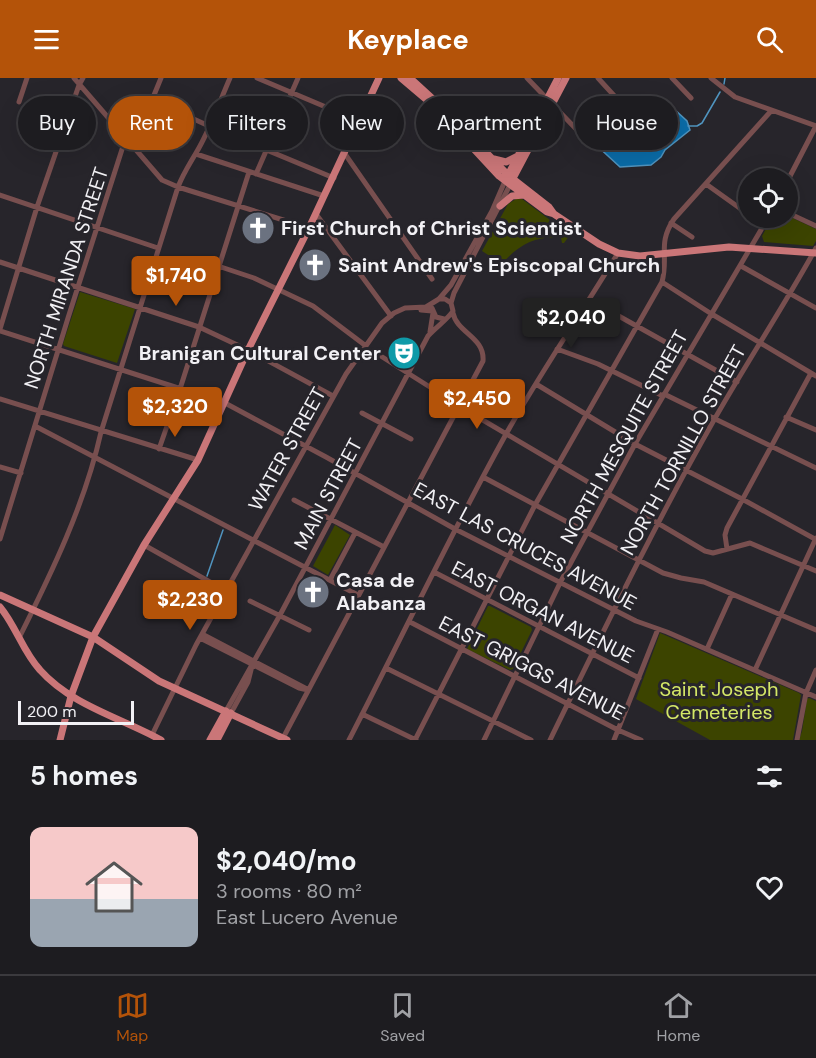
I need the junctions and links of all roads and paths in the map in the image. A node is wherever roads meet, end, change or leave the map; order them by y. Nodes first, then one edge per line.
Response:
1 (27, 78) edge
2 (74, 78) edge
3 (83, 78) edge
4 (161, 78) edge
5 (230, 78) edge
6 (257, 78) edge
7 (298, 78) edge
8 (379, 78) edge
9 (401, 78) edge
10 (410, 78) edge
11 (527, 78) edge
12 (558, 78) edge
13 (566, 78) edge
14 (598, 78) edge
15 (672, 78) edge
16 (711, 78) edge
17 (79, 85) junction
18 (292, 92) junction
19 (22, 96) edge
20 (154, 96) edge
21 (222, 96) edge
22 (290, 96) edge
23 (371, 96) edge
24 (545, 96) edge
25 (552, 96) edge
26 (553, 96) edge
27 (614, 96) edge
28 (691, 98) dead end
29 (320, 104) edge
30 (771, 111) junction
31 (563, 115) edge
32 (108, 120) edge
33 (816, 126) edge
34 (575, 128) edge
35 (206, 132) edge
36 (122, 150) edge
37 (134, 150) edge
38 (268, 150) edge
39 (270, 150) edge
40 (347, 150) edge
41 (521, 150) edge
42 (525, 150) edge
43 (196, 154) junction
44 (345, 154) junction
45 (489, 156) junction
46 (518, 156) junction
47 (794, 168) edge
48 (249, 172) junction
49 (256, 174) junction
50 (334, 178) junction
51 (509, 180) junction
52 (706, 184) junction
53 (178, 187) junction
54 (0, 195) edge
55 (525, 195) junction
56 (324, 196) junction
57 (238, 205) junction
58 (500, 206) junction
59 (37, 207) junction
60 (738, 207) edge
61 (316, 213) junction
62 (554, 214) junction
63 (798, 218) edge
64 (671, 223) junction
65 (816, 226) edge
66 (98, 228) junction
67 (309, 228) junction
68 (762, 228) edge
69 (692, 237) dead end
70 (158, 248) junction
71 (750, 249) junction
72 (815, 251) edge
73 (618, 253) junction
74 (664, 254) junction
75 (0, 262) edge
76 (218, 266) junction
77 (741, 266) junction
78 (18, 268) junction
79 (432, 279) dead end
80 (662, 282) junction
81 (78, 287) junction
82 (279, 290) junction
83 (790, 294) junction
84 (437, 300) junction
85 (590, 300) junction
86 (451, 303) junction
87 (139, 307) junction
88 (816, 308) edge
89 (453, 311) junction
90 (433, 312) junction
91 (710, 313) junction
92 (391, 316) junction
93 (445, 319) junction
94 (637, 326) junction
95 (199, 327) junction
96 (0, 330) edge
97 (428, 336) junction
98 (759, 342) junction
99 (366, 346) junction
100 (58, 349) junction
101 (248, 350) junction
102 (557, 350) junction
103 (376, 353) dead end
104 (687, 354) junction
105 (480, 365) junction
106 (120, 369) junction
107 (611, 370) junction
108 (408, 374) junction
109 (813, 374) edge
110 (737, 382) junction
111 (536, 384) junction
112 (180, 389) junction
113 (433, 389) dead end
114 (663, 395) junction
115 (333, 396) junction
116 (0, 399) edge
117 (225, 403) junction
118 (459, 406) junction
119 (39, 412) junction
120 (362, 412) dead end
121 (587, 415) junction
122 (786, 417) junction
123 (715, 418) junction
124 (382, 423) junction
125 (35, 426) junction
126 (816, 430) edge
127 (101, 432) junction
128 (506, 434) junction
129 (411, 439) dead end
130 (635, 444) junction
131 (306, 446) junction
132 (770, 446) junction
133 (159, 449) junction
134 (95, 458) junction
135 (198, 460) junction
136 (558, 465) junction
137 (0, 467) edge
138 (816, 468) edge
139 (686, 471) junction
140 (356, 473) junction
141 (21, 474) junction
142 (483, 477) junction
143 (608, 494) junction
144 (175, 498) junction
145 (742, 499) junction
146 (294, 500) dead end
147 (408, 502) junction
148 (535, 505) junction
149 (331, 520) junction
150 (659, 524) junction
151 (455, 529) junction
152 (355, 533) junction
153 (587, 533) junction
154 (1, 535) edge
155 (815, 538) edge
156 (254, 540) junction
157 (144, 545) junction
158 (384, 548) junction
159 (727, 549) junction
160 (509, 555) junction
161 (640, 560) junction
162 (803, 565) junction
163 (305, 567) junction
164 (816, 571) edge
165 (434, 572) junction
166 (330, 580) junction
167 (561, 581) junction
168 (226, 591) junction
169 (732, 594) junction
170 (0, 595) edge
171 (358, 595) junction
172 (487, 600) junction
173 (250, 601) dead end
174 (0, 607) edge
175 (33, 609) junction
176 (614, 609) junction
177 (280, 615) junction
178 (781, 615) junction
179 (410, 622) junction
180 (538, 627) junction
181 (658, 629) junction
182 (309, 630) dead end
183 (816, 630) edge
184 (201, 636) junction
185 (93, 637) junction
186 (19, 639) junction
187 (462, 649) junction
188 (707, 649) junction
189 (592, 654) junction
190 (254, 663) junction
191 (386, 668) junction
192 (755, 670) junction
193 (816, 670) edge
194 (516, 675) junction
195 (639, 678) junction
196 (175, 689) junction
197 (308, 690) junction
198 (806, 693) junction
199 (438, 694) junction
200 (71, 696) junction
201 (816, 697) edge
202 (568, 704) junction
203 (228, 712) junction
204 (362, 714) junction
205 (493, 720) junction
206 (618, 730) junction
207 (152, 735) junction
208 (284, 739) edge
209 (60, 740) edge
210 (161, 740) edge
211 (210, 740) edge
212 (217, 740) edge
213 (349, 740) edge
214 (415, 740) edge
215 (484, 740) edge
216 (531, 740) edge
217 (550, 740) edge
218 (614, 740) edge
219 (641, 740) edge
220 (797, 740) edge

1 - 19 street
2 - 17 street
3 - 17 street
4 - 20 street, NORTH MIRANDA STREET
5 - 21 street
6 - 18 street
7 - 18 street
8 - 23 main road
9 - 51 main road
10 - 45 main road
11 - 24 street
12 - 25 main road
13 - 26 main road
14 - 27 street
15 - 28 street
16 - 30 street
17 - 32 street
17 - 59 street
18 - 22 street
18 - 29 street
30 - 33 street
30 - 52 street
31 - 34 street
33 - 47 street
35 - 43 street
36 - 66 street, NORTH MIRANDA STREET
37 - 53 street
38 - 49 street
39 - 50 street
40 - 44 main road
41 - 46 main road
42 - 51 main road
43 - 48 street
43 - 53 street
44 - 50 main road
44 - 79 street
45 - 46 main road
45 - 51 main road
46 - 51 main road
48 - 49 street
48 - 57 street
49 - 56 street
50 - 56 main road
51 - 55 main road
51 - 58 street
51 - 62 main road
51 - 84 street
52 - 60 street
52 - 64 street
53 - 57 street
53 - 70 street
54 - 59 street
55 - 58 main road
55 - 62 main road
56 - 61 main road
57 - 67 street
57 - 76 street
58 - 86 street
59 - 66 street
59 - 78 street
61 - 67 main road
61 - 92 street
62 - 73 main road
63 - 65 street
64 - 69 street
64 - 74 street
66 - 70 street
66 - 81 street, NORTH MIRANDA STREET
67 - 82 main road
68 - 71 street, NORTH MESQUITE STREET
70 - 87 street
71 - 72 main road
71 - 74 main road
71 - 77 street, NORTH MESQUITE STREET
72 - 83 street, NORTH TORNILLO STREET
73 - 74 main road
73 - 85 street
74 - 80 street
75 - 78 street
76 - 82 street
76 - 95 street
77 - 83 street
77 - 91 street, NORTH MESQUITE STREET
78 - 81 street
78 - 96 street
80 - 91 street
80 - 94 street
81 - 87 street
81 - 100 street, NORTH MIRANDA STREET
82 - 99 street
82 - 101 main road
83 - 88 street
83 - 98 street, NORTH TORNILLO STREET
84 - 86 street
84 - 90 street
84 - 92 street
85 - 94 street
85 - 102 street
86 - 89 street
87 - 95 street
87 - 106 street
89 - 93 street
89 - 105 street
90 - 92 street
90 - 93 street
90 - 97 street, MAIN STREET
91 - 98 street
91 - 104 street, NORTH MESQUITE STREET
92 - 99 street, WATER STREET
93 - 97 street, MAIN STREET
93 - 105 street
94 - 104 street
94 - 107 street
95 - 101 street
95 - 112 street
96 - 100 street, EAST LAS CRUCES AVENUE
97 - 108 street, MAIN STREET
98 - 109 street
98 - 110 street, NORTH TORNILLO STREET
99 - 115 street, WATER STREET
100 - 106 street, EAST LAS CRUCES AVENUE
100 - 119 street, NORTH MIRANDA STREET
101 - 115 street
101 - 117 main road
102 - 107 street
102 - 111 street
103 - 108 street
104 - 110 street
104 - 114 street, NORTH MESQUITE STREET
105 - 118 street
106 - 112 street, EAST LAS CRUCES AVENUE
106 - 127 street
107 - 114 street
107 - 121 street
108 - 113 street
108 - 124 street, MAIN STREET
109 - 122 street
110 - 123 street, NORTH TORNILLO STREET
111 - 121 street
111 - 128 street
112 - 117 street, EAST LAS CRUCES AVENUE
112 - 133 street
114 - 123 street
114 - 130 street, NORTH MESQUITE STREET
115 - 131 street, WATER STREET
116 - 119 street
117 - 131 street, EAST LAS CRUCES AVENUE
117 - 135 main road
118 - 128 street
118 - 147 street
119 - 125 street, NORTH MIRANDA STREET
119 - 127 street
120 - 124 street
121 - 130 street
121 - 136 street
122 - 126 street
122 - 132 street
123 - 132 street
123 - 139 street, NORTH TORNILLO STREET
124 - 129 street
124 - 140 street, MAIN STREET
125 - 134 street
125 - 141 street, NORTH MIRANDA STREET
127 - 133 street
127 - 134 street
128 - 136 street
128 - 142 street
130 - 139 street
130 - 143 street, NORTH MESQUITE STREET
131 - 140 street, EAST LAS CRUCES AVENUE
131 - 156 street, WATER STREET
132 - 138 street
132 - 145 street
133 - 135 street
134 - 144 street
134 - 175 street
135 - 144 main road
136 - 143 street
136 - 148 street
137 - 141 street
139 - 145 street
139 - 150 street, NORTH TORNILLO STREET
140 - 147 street, EAST LAS CRUCES AVENUE
140 - 149 street, MAIN STREET
141 - 154 street, NORTH MIRANDA STREET
142 - 148 street
142 - 151 street
143 - 150 street
143 - 153 street, NORTH MESQUITE STREET
144 - 156 street
144 - 157 main road
145 - 155 street
145 - 159 street
146 - 149 street
147 - 151 street, EAST LAS CRUCES AVENUE
147 - 158 street
148 - 153 street
148 - 160 street
149 - 152 street
149 - 163 street, MAIN STREET
150 - 159 street
150 - 161 street, NORTH TORNILLO STREET
151 - 160 street, EAST LAS CRUCES AVENUE
151 - 165 street
152 - 158 street
152 - 166 street
153 - 161 street
153 - 167 street, NORTH MESQUITE STREET
155 - 162 street
156 - 163 street
156 - 168 street, WATER STREET
157 - 168 street
157 - 185 main road
158 - 171 street
159 - 162 street
160 - 167 street, EAST LAS CRUCES AVENUE
160 - 172 street
161 - 169 street
161 - 176 street, NORTH TORNILLO STREET
162 - 164 street
162 - 178 street
163 - 166 street
163 - 177 street, MAIN STREET
165 - 172 street, EAST ORGAN AVENUE
165 - 179 street
166 - 171 street
167 - 176 street, EAST LAS CRUCES AVENUE
167 - 180 street, NORTH MESQUITE STREET
168 - 184 street, WATER STREET
169 - 178 street
169 - 188 street
170 - 175 main road
171 - 197 street
172 - 180 street, EAST ORGAN AVENUE
172 - 187 street
173 - 177 street
174 - 186 main road
175 - 185 main road
175 - 186 street
176 - 181 street, EAST LAS CRUCES AVENUE
176 - 189 street, NORTH TORNILLO STREET
177 - 182 street
177 - 190 street, MAIN STREET
178 - 183 street
178 - 192 street
179 - 187 street, EAST GRIGGS AVENUE
179 - 191 street
180 - 189 street, EAST ORGAN AVENUE
180 - 194 street, NORTH MESQUITE STREET
181 - 188 street, EAST LAS CRUCES AVENUE
181 - 195 street
184 - 190 street
184 - 196 street, WATER STREET
185 - 196 main road
185 - 200 main road
186 - 200 main road
187 - 194 street, EAST GRIGGS AVENUE
187 - 199 street
188 - 192 street, EAST LAS CRUCES AVENUE
189 - 195 street, EAST ORGAN AVENUE
189 - 202 street, NORTH TORNILLO STREET
190 - 197 street
190 - 203 street, MAIN STREET
191 - 199 street
191 - 204 street
192 - 198 street, EAST LAS CRUCES AVENUE
193 - 198 street
194 - 202 street, EAST GRIGGS AVENUE
194 - 205 street, NORTH MESQUITE STREET
195 - 206 street
196 - 203 main road
196 - 207 street, WATER STREET
197 - 208 street
198 - 201 street, EAST LAS CRUCES AVENUE
198 - 220 street
199 - 205 street
199 - 214 street
200 - 207 main road
200 - 209 main road
202 - 206 street, EAST GRIGGS AVENUE
202 - 217 street, NORTH TORNILLO STREET
203 - 208 main road
203 - 211 main road
203 - 212 main road
204 - 213 street
204 - 214 street
205 - 215 street, NORTH MESQUITE STREET
205 - 216 street
206 - 218 street
206 - 219 street, EAST GRIGGS AVENUE
207 - 210 main road

